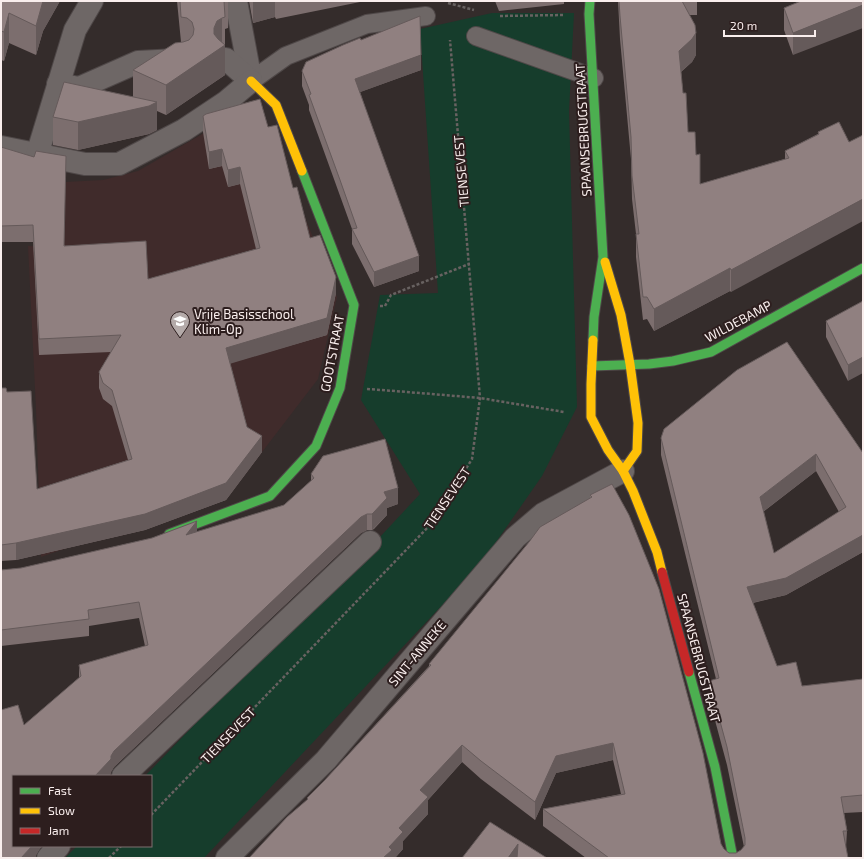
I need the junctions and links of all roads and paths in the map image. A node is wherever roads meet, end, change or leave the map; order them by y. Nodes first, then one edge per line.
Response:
1 (92, 1) edge
2 (236, 1) edge
3 (590, 1) edge
4 (447, 2) edge
5 (475, 11) dead end
6 (589, 14) junction
7 (426, 16) dead end
8 (495, 16) dead end
9 (450, 34) dead end
10 (476, 36) dead end
11 (226, 59) edge
12 (182, 60) edge
13 (594, 78) junction
14 (251, 81) junction
15 (58, 84) junction
16 (1, 147) edge
17 (37, 155) junction
18 (603, 257) junction
19 (469, 264) junction
20 (863, 268) edge
21 (354, 305) junction
22 (630, 364) junction
23 (592, 366) junction
24 (340, 388) junction
25 (480, 398) junction
26 (591, 417) junction
27 (623, 471) junction
28 (164, 536) edge
29 (370, 542) dead end
30 (124, 775) edge
31 (152, 814) edge
32 (58, 847) edge
33 (120, 847) edge
34 (48, 858) edge
35 (109, 858) edge
36 (227, 858) edge
37 (733, 858) edge

1 - 15 street
2 - 14 street
3 - 6 street, SPAANSEBRUGSTRAAT
4 - 5 path
6 - 8 path
6 - 13 street, SPAANSEBRUGSTRAAT
7 - 14 lane
9 - 19 path, TIENSEVEST
10 - 13 lane
11 - 14 street
12 - 15 street
13 - 18 street, SPAANSEBRUGSTRAAT
14 - 17 street
14 - 21 street, GOOTSTRAAT
15 - 17 street
16 - 17 street
18 - 22 street, SPAANSEBRUGSTRAAT
18 - 23 street, SPAANSEBRUGSTRAAT
19 - 21 path
19 - 25 path, TIENSEVEST
20 - 22 street, WILDEBAMP
21 - 24 street, GOOTSTRAAT
22 - 23 street, WILDEBAMP
22 - 27 street, SPAANSEBRUGSTRAAT
23 - 26 street, SPAANSEBRUGSTRAAT
24 - 25 path
24 - 28 street, GOOTSTRAAT
25 - 26 path
25 - 31 path, TIENSEVEST
26 - 27 street, SPAANSEBRUGSTRAAT
27 - 36 street, SINT-ANNEKE
27 - 37 street, SPAANSEBRUGSTRAAT
29 - 30 street
32 - 34 street
33 - 35 path

